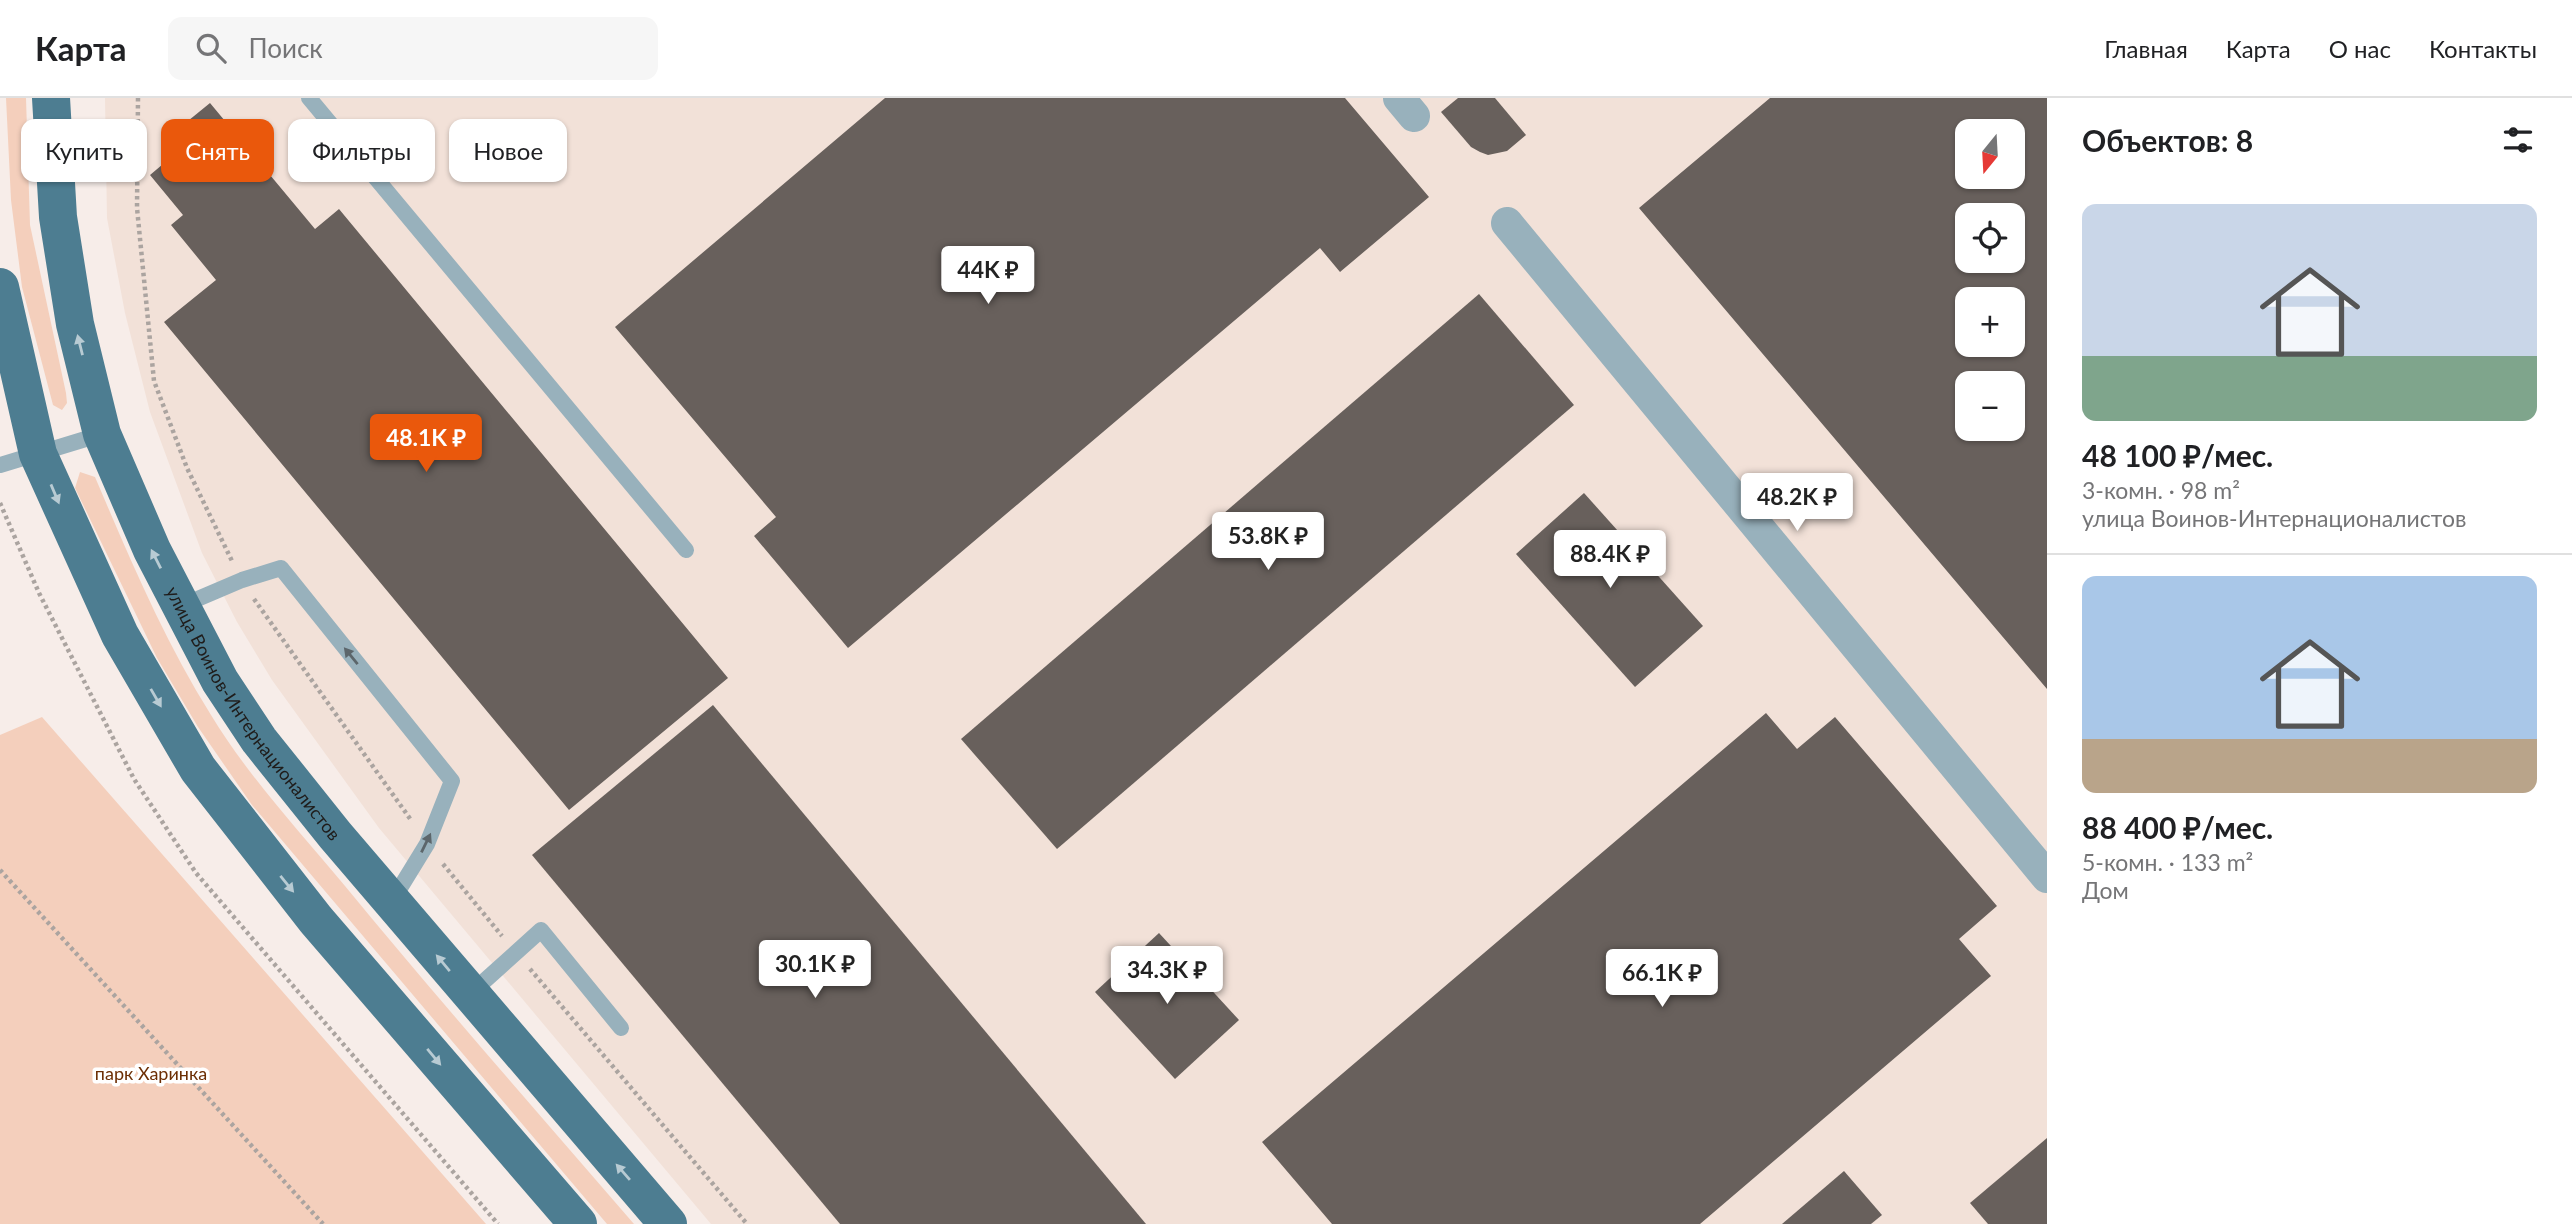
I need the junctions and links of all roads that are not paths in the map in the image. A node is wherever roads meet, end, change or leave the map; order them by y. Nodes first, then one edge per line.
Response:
1 (51, 98) edge
2 (309, 98) edge
3 (1507, 223) dead end
4 (0, 287) edge
5 (103, 434) junction
6 (38, 454) junction
7 (0, 465) edge
8 (686, 550) dead end
9 (181, 606) junction
10 (2047, 877) edge
11 (391, 901) junction
12 (469, 995) junction
13 (621, 1028) dead end
14 (578, 1224) edge
15 (668, 1224) edge

5 -> 1 main road, улица Воинов-Интернационалистов
2 - 8 lane
3 - 10 street
4 - 6 main road
5 - 6 lane
9 -> 5 main road, улица Воинов-Интернационалистов
6 - 7 lane
6 -> 14 main road
9 - 11 main road, улица Воинов-Интернационалистов
11 -> 9 lane
12 -> 11 main road, улица Воинов-Интернационалистов
12 - 13 lane
15 -> 12 main road, улица Воинов-Интернационалистов

